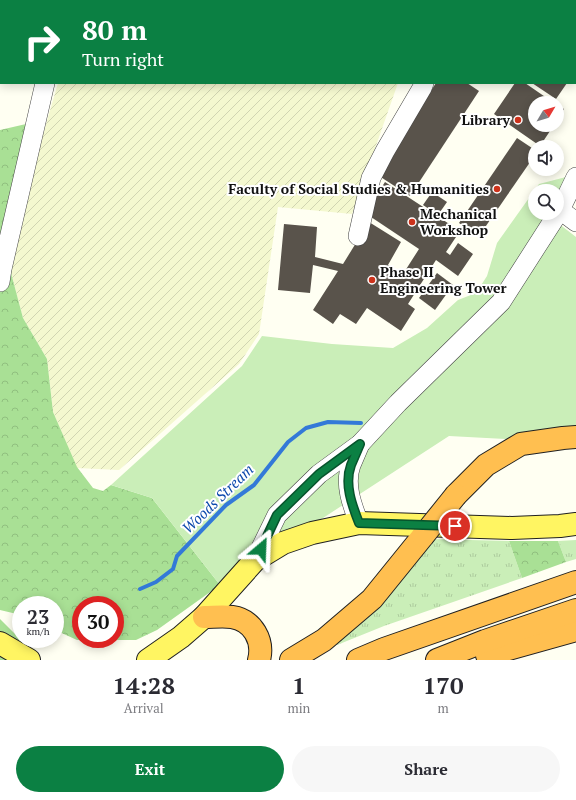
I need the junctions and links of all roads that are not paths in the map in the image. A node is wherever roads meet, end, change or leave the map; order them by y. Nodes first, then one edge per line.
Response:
1 (45, 84) edge
2 (424, 84) edge
3 (576, 177) edge
4 (564, 202) edge
5 (564, 213) edge
6 (554, 220) edge
7 (576, 222) edge
8 (358, 236) dead end
9 (0, 282) edge
10 (576, 437) edge
11 (360, 444) junction
12 (359, 523) junction
13 (576, 524) edge
14 (255, 560) junction
15 (576, 582) edge
16 (576, 610) edge
17 (204, 617) junction
18 (576, 630) edge
19 (0, 643) edge
20 (29, 660) edge
21 (148, 660) edge
22 (259, 660) edge
23 (291, 660) edge
24 (358, 660) edge
25 (437, 660) edge
26 (468, 660) edge

1 - 9 street
2 - 8 street
3 - 4 street
5 - 7 street
6 - 11 street
10 - 23 highway, bridge
11 - 12 street
11 - 14 street
12 - 13 main road
12 - 14 main road
14 - 17 main road
15 - 24 highway
16 - 25 highway
17 - 21 main road
17 - 22 highway
18 - 26 highway
19 - 20 main road

